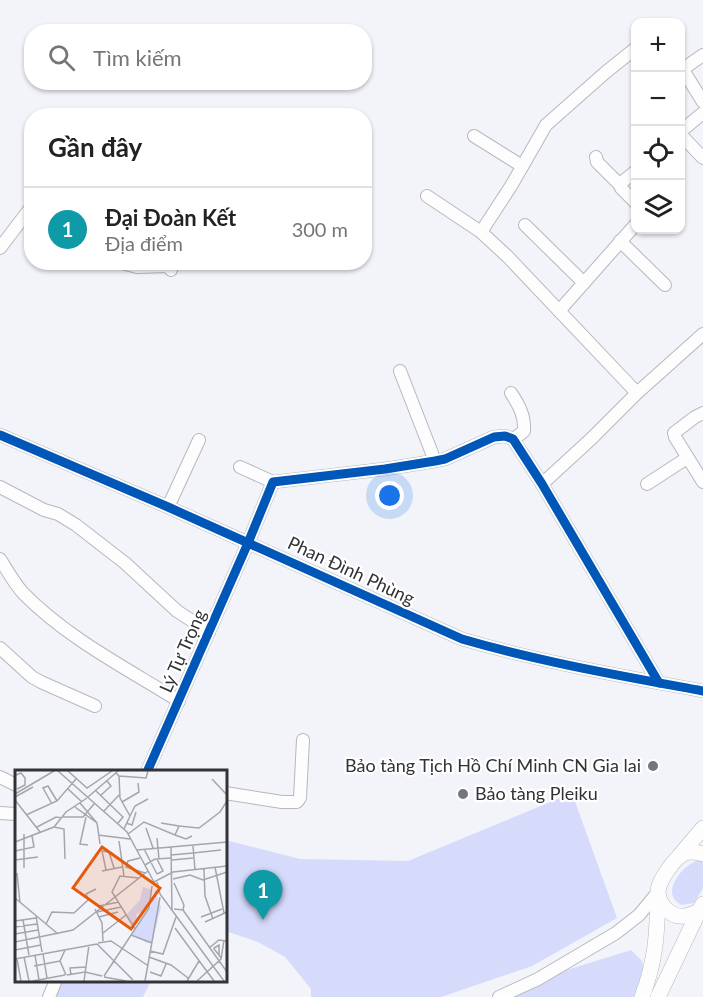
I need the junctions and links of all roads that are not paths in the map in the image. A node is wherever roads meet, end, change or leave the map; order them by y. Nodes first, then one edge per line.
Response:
1 (631, 52) edge
2 (703, 55) edge
3 (685, 65) edge
4 (685, 72) edge
5 (703, 102) edge
6 (703, 113) edge
7 (685, 129) edge
8 (474, 136) dead end
9 (685, 138) edge
10 (596, 157) dead end
11 (703, 158) edge
12 (522, 166) junction
13 (631, 175) edge
14 (620, 185) junction
15 (427, 196) dead end
16 (631, 197) edge
17 (24, 217) edge
18 (525, 225) dead end
19 (631, 229) edge
20 (481, 232) junction
21 (620, 241) junction
22 (0, 248) edge
23 (584, 283) junction
24 (665, 285) dead end
25 (559, 311) junction
26 (703, 334) edge
27 (400, 371) dead end
28 (511, 393) dead end
29 (637, 393) junction
30 (703, 413) edge
31 (1, 438) edge
32 (513, 439) junction
33 (199, 440) dead end
34 (687, 458) junction
35 (435, 461) junction
36 (240, 467) dead end
37 (273, 482) junction
38 (703, 482) edge
39 (542, 484) junction
40 (647, 484) dead end
41 (0, 487) edge
42 (168, 507) junction
43 (248, 543) junction
44 (0, 558) edge
45 (209, 632) junction
46 (0, 648) edge
47 (659, 683) junction
48 (703, 691) edge
49 (179, 701) junction
50 (95, 706) dead end
51 (303, 740) dead end
52 (149, 770) edge
53 (0, 777) edge
54 (15, 784) edge
55 (226, 793) edge
56 (0, 813) edge
57 (15, 814) edge
58 (703, 828) edge
59 (703, 854) edge
60 (679, 857) junction
61 (658, 892) junction
62 (702, 909) edge
63 (56, 982) edge
64 (49, 997) edge
65 (499, 997) edge
66 (642, 997) edge
67 (658, 997) edge

1 - 12 street
2 - 3 street
4 - 5 street
6 - 7 street
8 - 12 street
9 - 11 street
10 - 14 street
12 - 20 street
13 - 14 street
14 - 16 street
15 - 20 street
17 - 22 street
18 - 23 street
19 - 21 street
20 - 25 street
21 - 23 street
21 - 24 street
23 - 25 street
25 - 29 street
26 - 29 street
27 - 35 street
28 - 32 street
29 - 39 street
30 - 34 street
31 - 42 street, Phan Đình Phùng
32 - 35 street
32 - 39 street
33 - 42 street
34 - 38 street
34 - 40 street
35 - 37 street
36 - 37 street
37 - 43 street, Lý Tự Trọng
39 - 47 street
41 - 45 street
42 - 43 street, Phan Đình Phùng
43 - 45 street, Lý Tự Trọng
43 - 47 street, Phan Đình Phùng
44 - 49 street
45 - 49 street, Lý Tự Trọng
46 - 50 street
47 - 48 street, Phan Đình Phùng
49 - 52 street, Lý Tự Trọng
51 - 55 street
53 - 54 street
56 - 57 street
58 - 60 main road
59 - 60 main road
60 - 61 main road
61 - 62 main road
61 - 65 street
61 - 66 main road
62 - 67 main road
63 - 64 street

